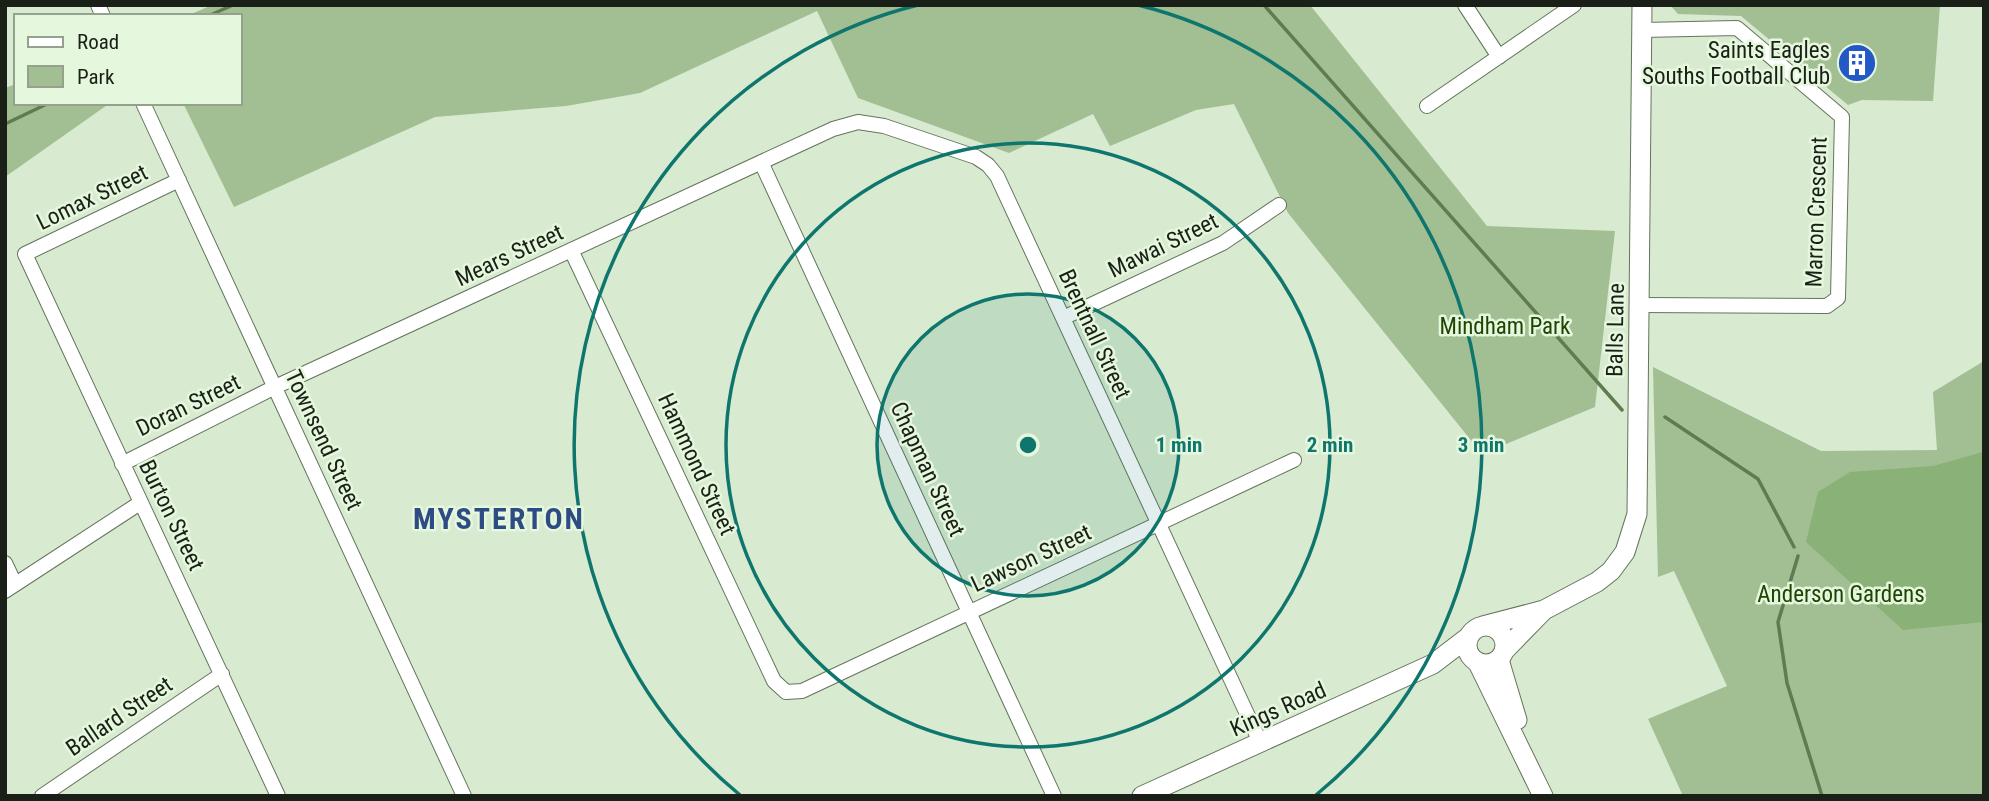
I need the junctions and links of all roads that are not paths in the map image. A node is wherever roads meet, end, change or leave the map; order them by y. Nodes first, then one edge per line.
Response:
1 (1465, 5) edge
2 (1574, 5) edge
3 (1642, 5) edge
4 (1643, 30) junction
5 (1499, 57) junction
6 (144, 105) edge
7 (1427, 106) dead end
8 (761, 162) junction
9 (178, 180) junction
10 (1279, 205) dead end
11 (572, 252) junction
12 (25, 254) joint
13 (1640, 305) junction
14 (1063, 318) junction
15 (275, 387) junction
16 (1294, 460) dead end
17 (122, 464) junction
18 (141, 503) junction
19 (1157, 524) junction
20 (5, 563) edge
21 (10, 587) edge
22 (1544, 610) junction
23 (969, 612) junction
24 (1483, 626) junction
25 (1467, 638) junction
26 (1502, 655) junction
27 (1475, 661) junction
28 (1433, 664) junction
29 (222, 674) junction
30 (786, 692) joint
31 (1261, 744) junction
32 (1532, 771) junction
33 (42, 796) edge
34 (278, 796) edge
35 (464, 796) edge
36 (1054, 796) edge
37 (1142, 796) edge
38 (1544, 796) edge

1 - 5 street
2 - 5 street
3 - 4 main road, Balls Lane
4 - 13 main road, Balls Lane
4 - 13 street, Marron Crescent
5 - 7 street
6 - 9 street, Townsend Street
8 - 11 street, Mears Street
8 - 14 street, Brentnall Street
8 - 23 street, Chapman Street
9 - 12 street, Lomax Street
9 - 15 street, Townsend Street
10 - 14 street, Mawai Street
11 - 15 street, Mears Street
11 - 30 street, Hammond Street
12 - 17 street, Burton Street
13 - 22 main road, Balls Lane
14 - 19 street, Brentnall Street
15 - 17 street, Doran Street
15 - 35 street, Townsend Street
16 - 19 street, Lawson Street
17 - 18 street, Burton Street
18 - 21 street
18 - 29 street, Burton Street
19 - 23 street, Lawson Street
19 - 31 street, Brentnall Street
20 - 21 street
22 - 24 main road, Balls Lane
22 - 26 main road, Balls Lane
23 - 30 street, Lawson Street
23 - 36 street, Chapman Street
24 - 25 main road
24 - 26 main road
25 - 27 main road
25 - 28 main road, Kings Road
26 - 27 main road
26 - 32 main road
27 - 28 main road, Kings Road
27 - 32 main road
28 - 31 main road, Kings Road
29 - 33 street, Ballard Street
29 - 34 street, Burton Street
31 - 37 main road, Kings Road
32 - 38 main road

